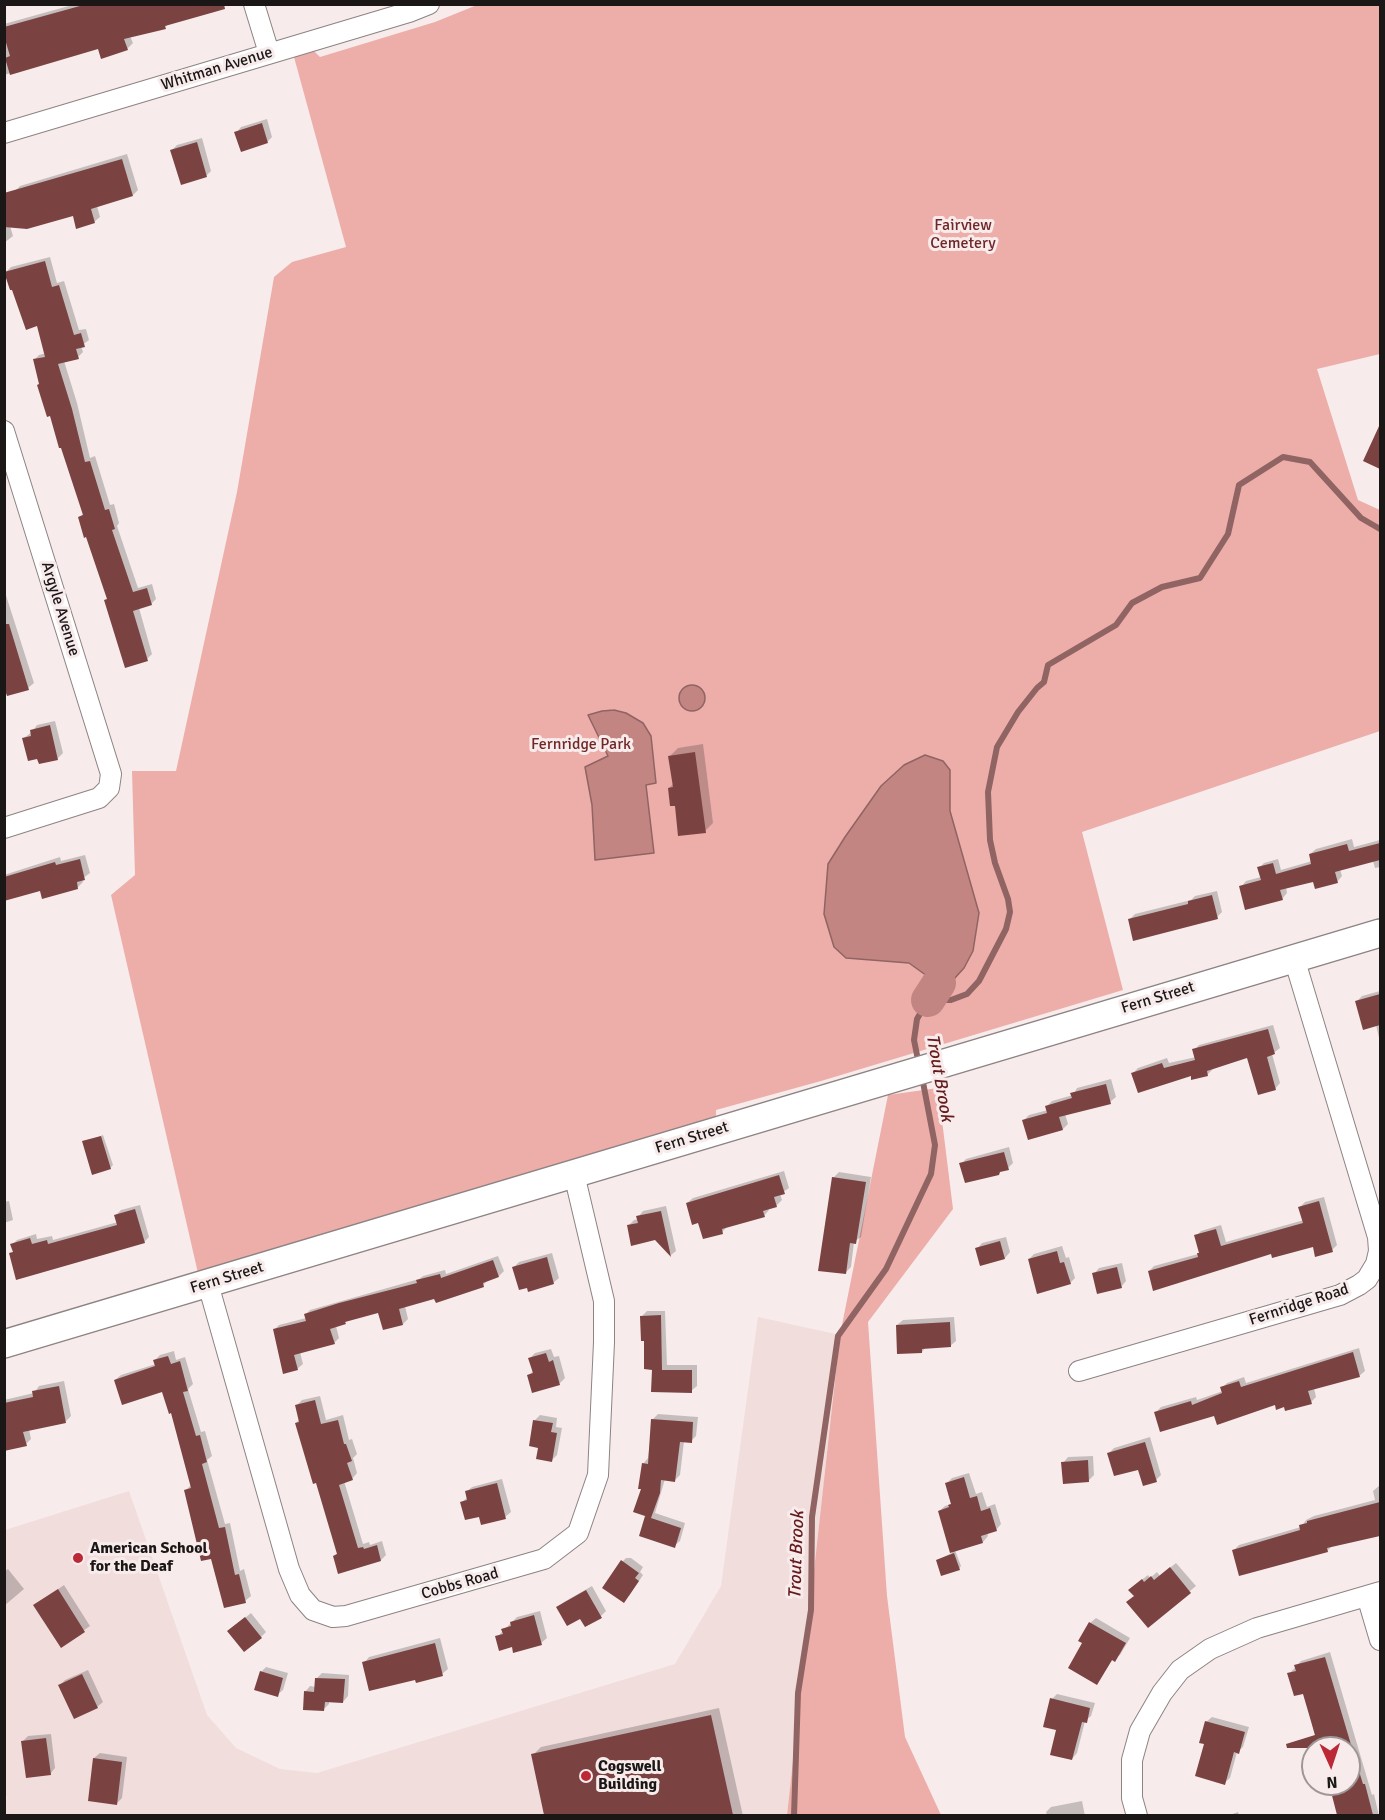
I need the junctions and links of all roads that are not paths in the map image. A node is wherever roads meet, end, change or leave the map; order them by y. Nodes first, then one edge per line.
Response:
1 (254, 4) edge
2 (429, 4) edge
3 (269, 53) junction
4 (4, 133) edge
5 (4, 431) edge
6 (4, 828) edge
7 (1380, 933) edge
8 (1294, 958) junction
9 (574, 1174) junction
10 (208, 1284) junction
11 (4, 1344) edge
12 (1078, 1371) dead end
13 (1374, 1594) edge
14 (1380, 1640) edge
15 (1137, 1815) edge

1 - 3 street
2 - 3 street, Whitman Avenue
3 - 4 street, Whitman Avenue
5 - 6 street, Argyle Avenue
7 - 8 street, Fern Street
8 - 9 street, Fern Street
8 - 12 street, Fernridge Road
9 - 10 street, Fern Street
9 - 10 street, Cobbs Road
10 - 11 street, Fern Street
13 - 14 street
13 - 15 street

